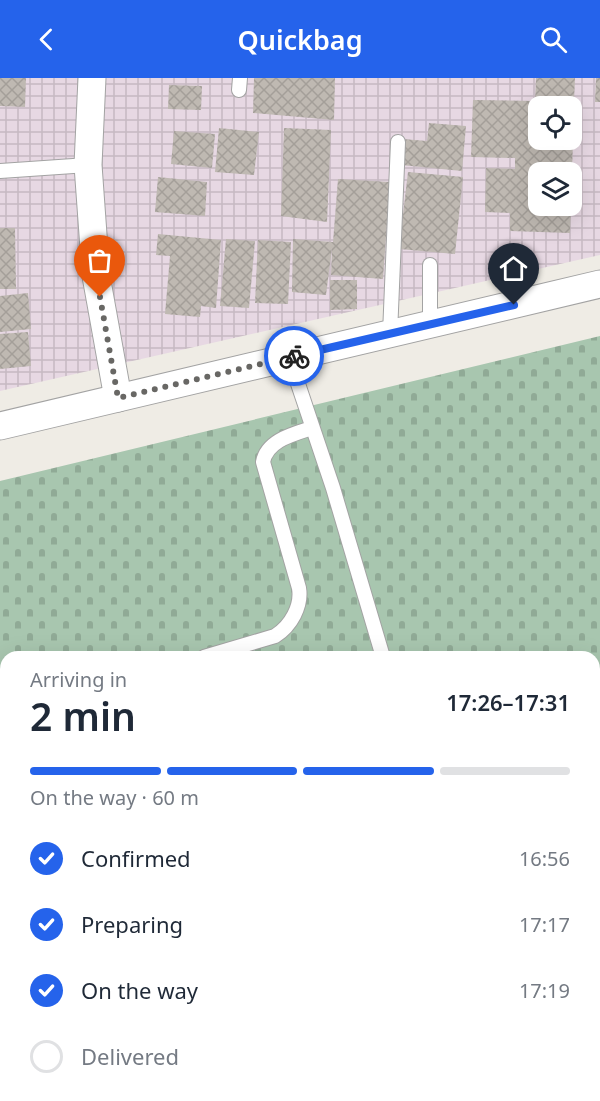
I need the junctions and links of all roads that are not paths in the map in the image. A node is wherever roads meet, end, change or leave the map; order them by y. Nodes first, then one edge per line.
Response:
1 (92, 78) edge
2 (398, 142) dead end
3 (88, 165) junction
4 (0, 171) edge
5 (430, 265) dead end
6 (600, 284) edge
7 (430, 325) junction
8 (390, 334) junction
9 (289, 357) junction
10 (118, 398) junction
11 (0, 426) edge
12 (312, 428) junction
13 (224, 651) edge
14 (381, 651) edge

1 - 3 street
2 - 8 lane
3 - 4 lane
3 - 10 street
5 - 7 lane
6 - 7 street
7 - 8 street
8 - 9 street
9 - 10 street
9 - 12 lane
10 - 11 street
12 - 13 lane
12 - 14 lane

